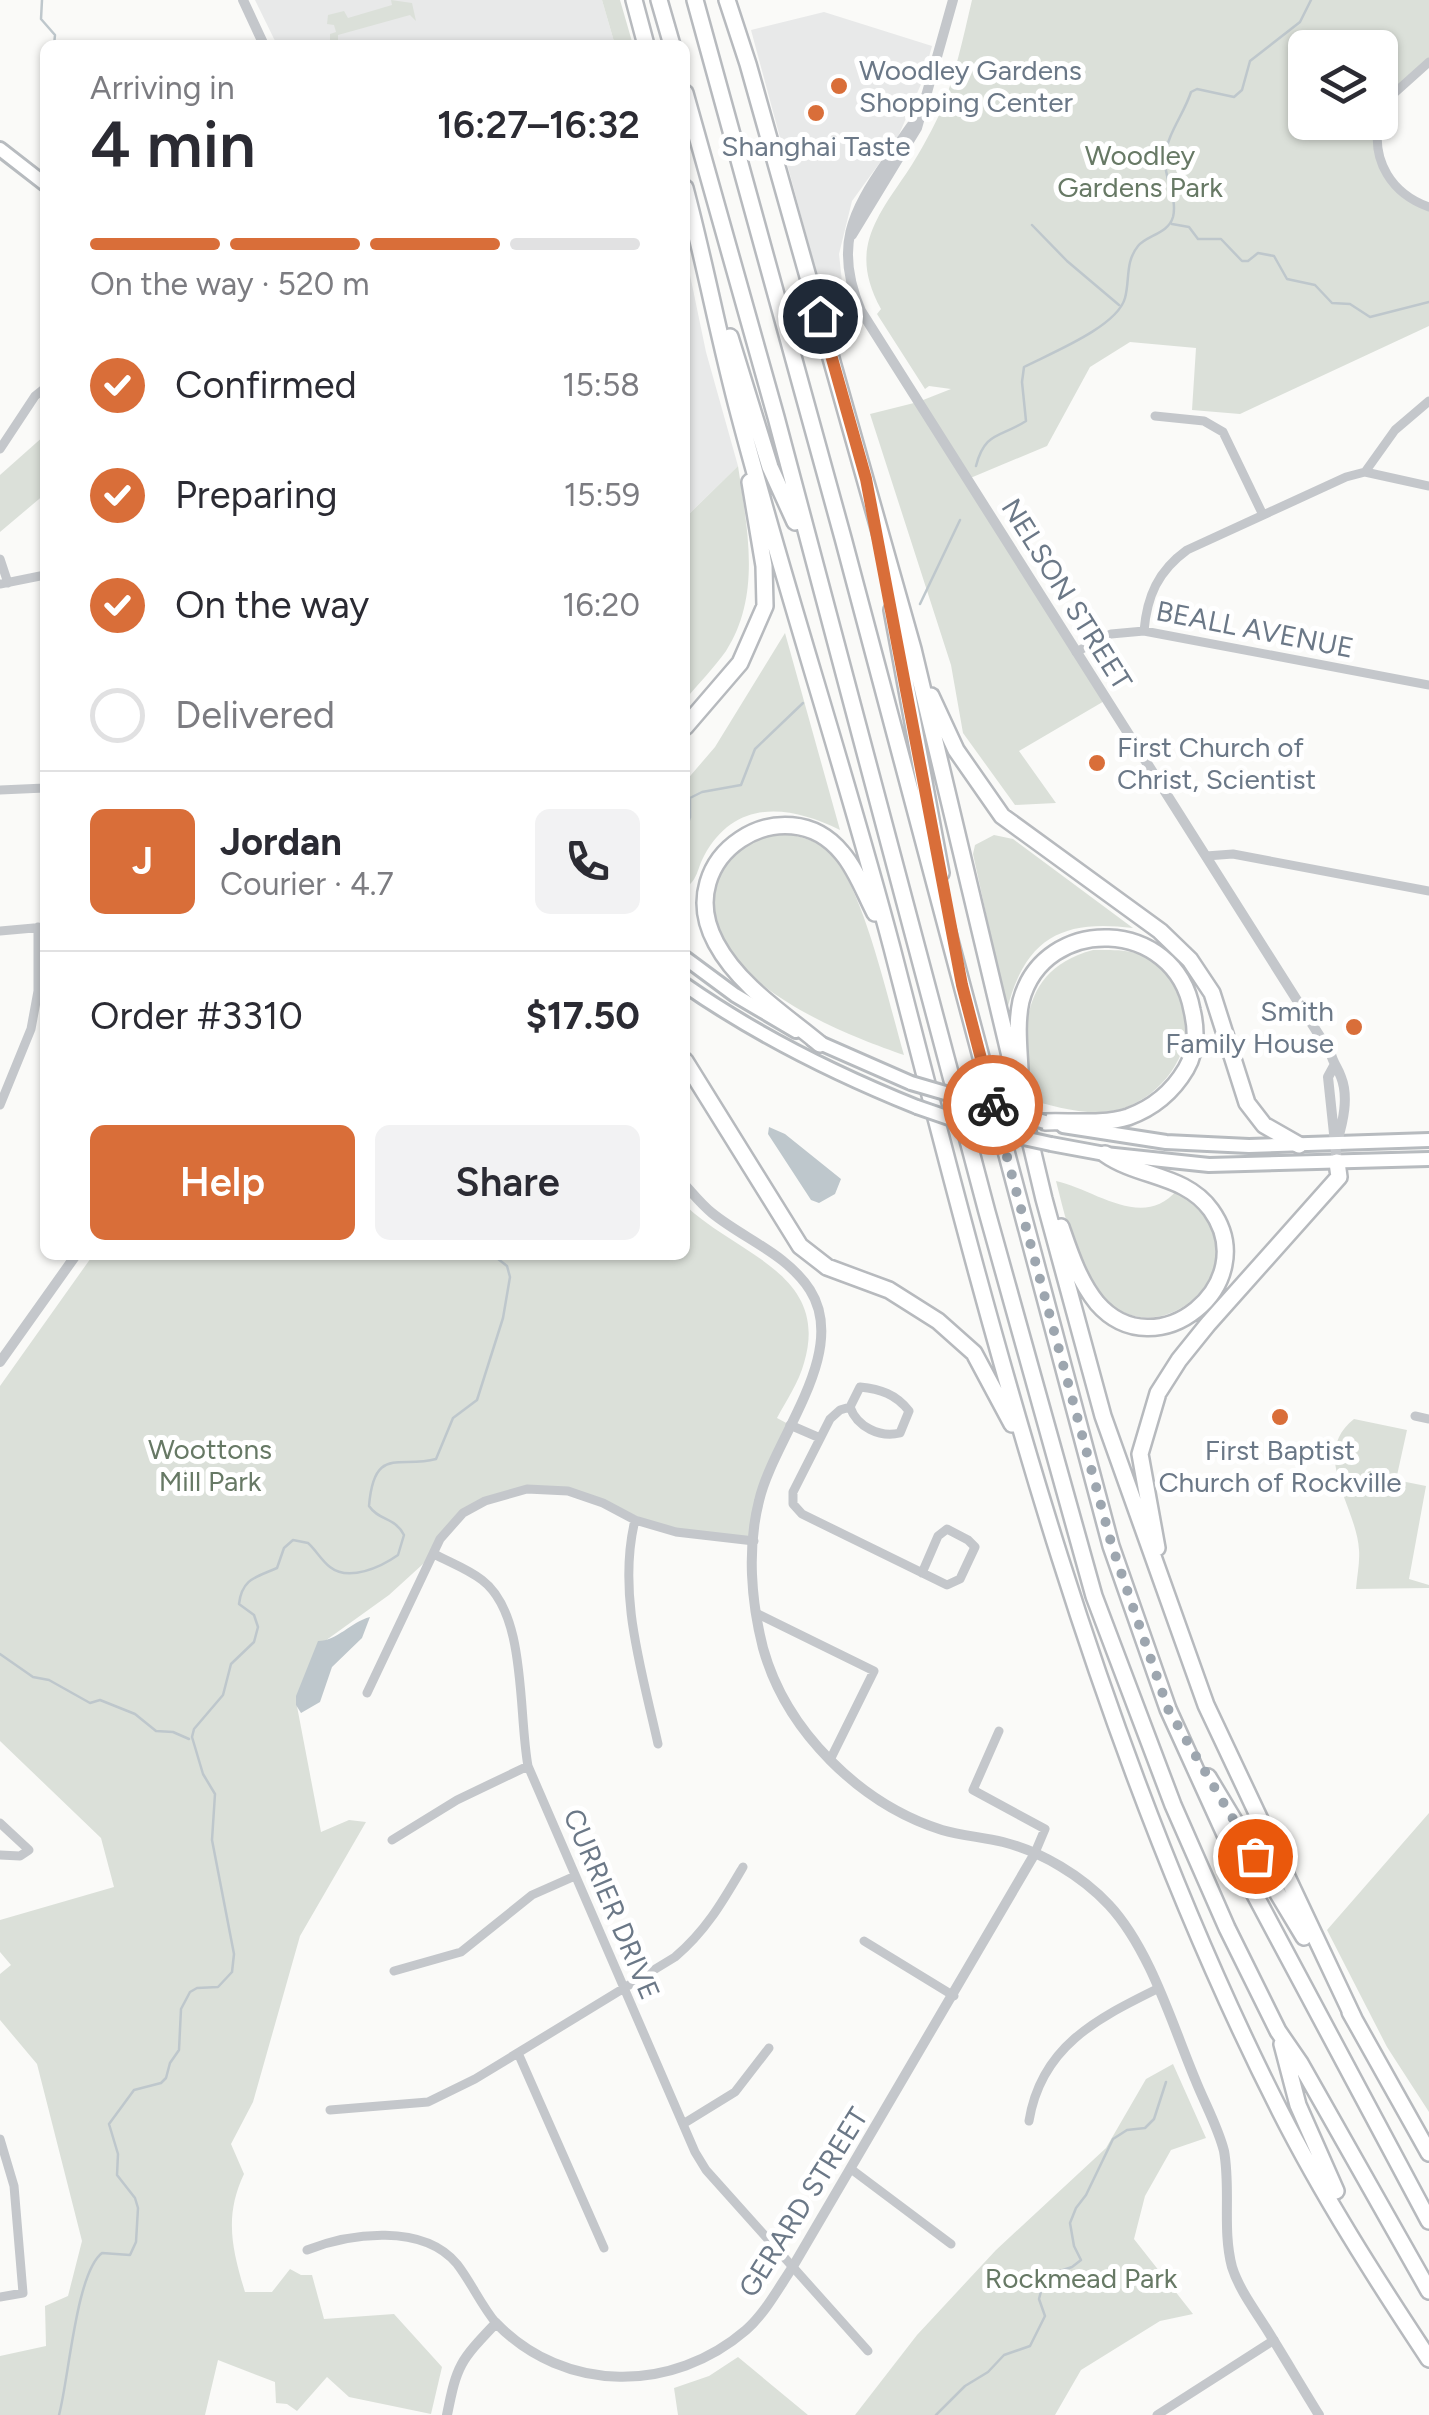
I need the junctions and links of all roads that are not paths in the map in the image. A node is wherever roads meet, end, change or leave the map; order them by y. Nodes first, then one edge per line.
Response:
1 (242, 0) edge
2 (634, 0) edge
3 (659, 0) edge
4 (694, 0) edge
5 (727, 0) edge
6 (953, 0) edge
7 (262, 40) edge
8 (645, 40) edge
9 (671, 40) edge
10 (1429, 62) edge
11 (1398, 90) edge
12 (690, 110) edge
13 (1376, 140) edge
14 (0, 148) edge
15 (40, 180) edge
16 (1429, 206) edge
17 (690, 209) joint
18 (40, 392) edge
19 (1429, 401) edge
20 (739, 414) junction
21 (1155, 416) dead end
22 (0, 449) edge
23 (1364, 472) junction
24 (866, 479) junction
25 (1429, 486) edge
26 (1263, 515) junction
27 (0, 559) edge
28 (812, 560) junction
29 (40, 576) edge
30 (4, 584) edge
31 (1144, 631) junction
32 (1076, 652) junction
33 (917, 666) junction
34 (1429, 685) edge
35 (690, 721) edge
36 (40, 788) edge
37 (0, 790) edge
38 (1206, 856) junction
39 (1429, 891) edge
40 (40, 926) edge
41 (0, 931) edge
42 (890, 940) junction
43 (40, 958) edge
44 (690, 962) edge
45 (962, 985) junction
46 (690, 988) edge
47 (820, 1044) junction
48 (690, 1069) edge
49 (1021, 1104) junction
50 (0, 1105) edge
51 (1044, 1122) junction
52 (1429, 1140) edge
53 (1337, 1142) junction
54 (1299, 1145) junction
55 (1105, 1154) junction
56 (1429, 1159) edge
57 (1337, 1162) junction
58 (1038, 1174) junction
59 (690, 1191) edge
60 (72, 1260) edge
61 (0, 1362) edge
62 (850, 1407) junction
63 (1415, 1416) dead end
64 (1429, 1419) edge
65 (790, 1425) junction
66 (820, 1438) junction
67 (1024, 1446) junction
68 (635, 1520) junction
69 (754, 1541) junction
70 (434, 1554) junction
71 (922, 1573) junction
72 (1166, 1598) junction
73 (756, 1613) junction
74 (367, 1693) dead end
75 (1168, 1709) junction
76 (999, 1731) dead end
77 (658, 1744) dead end
78 (830, 1760) junction
79 (528, 1766) junction
80 (0, 1823) edge
81 (392, 1840) dead end
82 (0, 1855) edge
83 (1034, 1855) junction
84 (743, 1867) dead end
85 (575, 1876) junction
86 (864, 1941) dead end
87 (394, 1971) dead end
88 (624, 1988) junction
89 (1157, 1989) junction
90 (954, 1996) junction
91 (1356, 2021) junction
92 (1278, 2030) junction
93 (769, 2048) dead end
94 (518, 2053) junction
95 (330, 2110) dead end
96 (1029, 2121) dead end
97 (683, 2124) junction
98 (0, 2139) edge
99 (1429, 2153) edge
100 (850, 2169) junction
101 (1429, 2221) edge
102 (951, 2244) dead end
103 (604, 2248) dead end
104 (307, 2250) dead end
105 (792, 2268) junction
106 (1370, 2268) junction
107 (1429, 2291) edge
108 (0, 2297) edge
109 (496, 2324) junction
110 (1274, 2340) junction
111 (868, 2351) dead end
112 (1429, 2359) edge
113 (447, 2415) edge
114 (1158, 2415) edge
115 (1319, 2415) edge

1 - 7 street
2 - 8 highway
3 - 9 highway
4 - 45 highway
5 - 24 highway
6 - 32 street, NELSON STREET
10 - 11 street
12 - 28 highway
13 - 16 street
14 - 15 main road
17 - 20 highway
17 - 28 highway
18 - 22 street
19 - 23 street
20 - 35 highway
20 - 42 highway
21 - 26 street
23 - 25 street
23 - 26 street
24 - 33 highway
24 - 45 highway
26 - 31 street
27 - 30 street
28 - 92 highway
29 - 30 street
31 - 32 street, BEALL AVENUE
31 - 34 street, BEALL AVENUE
32 - 38 street, NELSON STREET
33 - 49 highway
33 - 54 highway
36 - 37 street
38 - 39 street
38 - 53 street, NELSON STREET
40 - 41 street
42 - 47 highway
42 - 67 highway
43 - 50 street
44 - 47 main road
45 - 75 highway
46 - 55 main road, bridge
47 - 51 main road, bridge
48 - 67 highway
49 - 51 highway
49 - 58 highway
51 - 54 main road
52 - 53 main road
53 - 54 main road
53 - 57 street, NELSON STREET
55 - 57 main road
55 - 58 highway
56 - 57 main road
57 - 72 highway
58 - 72 highway
59 - 65 street
60 - 61 street
62 - 62 street
62 - 66 street
63 - 64 street
65 - 66 street
65 - 69 street
66 - 71 street
67 - 106 highway
68 - 69 street
68 - 70 street
68 - 77 street
69 - 73 street
70 - 74 street
70 - 79 street, CURRIER DRIVE
71 - 71 street
72 - 91 highway
73 - 78 street
73 - 78 street
75 - 91 highway
75 - 101 highway
76 - 83 street
78 - 83 street
79 - 81 street
79 - 85 street, CURRIER DRIVE
80 - 82 street
83 - 89 street
83 - 90 street, GERARD STREET
84 - 88 street
85 - 87 street
85 - 88 street, CURRIER DRIVE
86 - 90 street
88 - 94 street
88 - 97 street, CURRIER DRIVE
89 - 96 street
89 - 110 street
90 - 100 street, GERARD STREET
91 - 99 highway
92 - 106 highway
92 - 107 highway
93 - 97 street
94 - 95 street
94 - 103 street
97 - 105 street, CURRIER DRIVE
98 - 108 street
100 - 102 street
100 - 105 street, GERARD STREET
104 - 109 street
105 - 109 street, GERARD STREET
105 - 111 street, CURRIER DRIVE
106 - 112 highway
109 - 113 street
110 - 114 street
110 - 115 street

